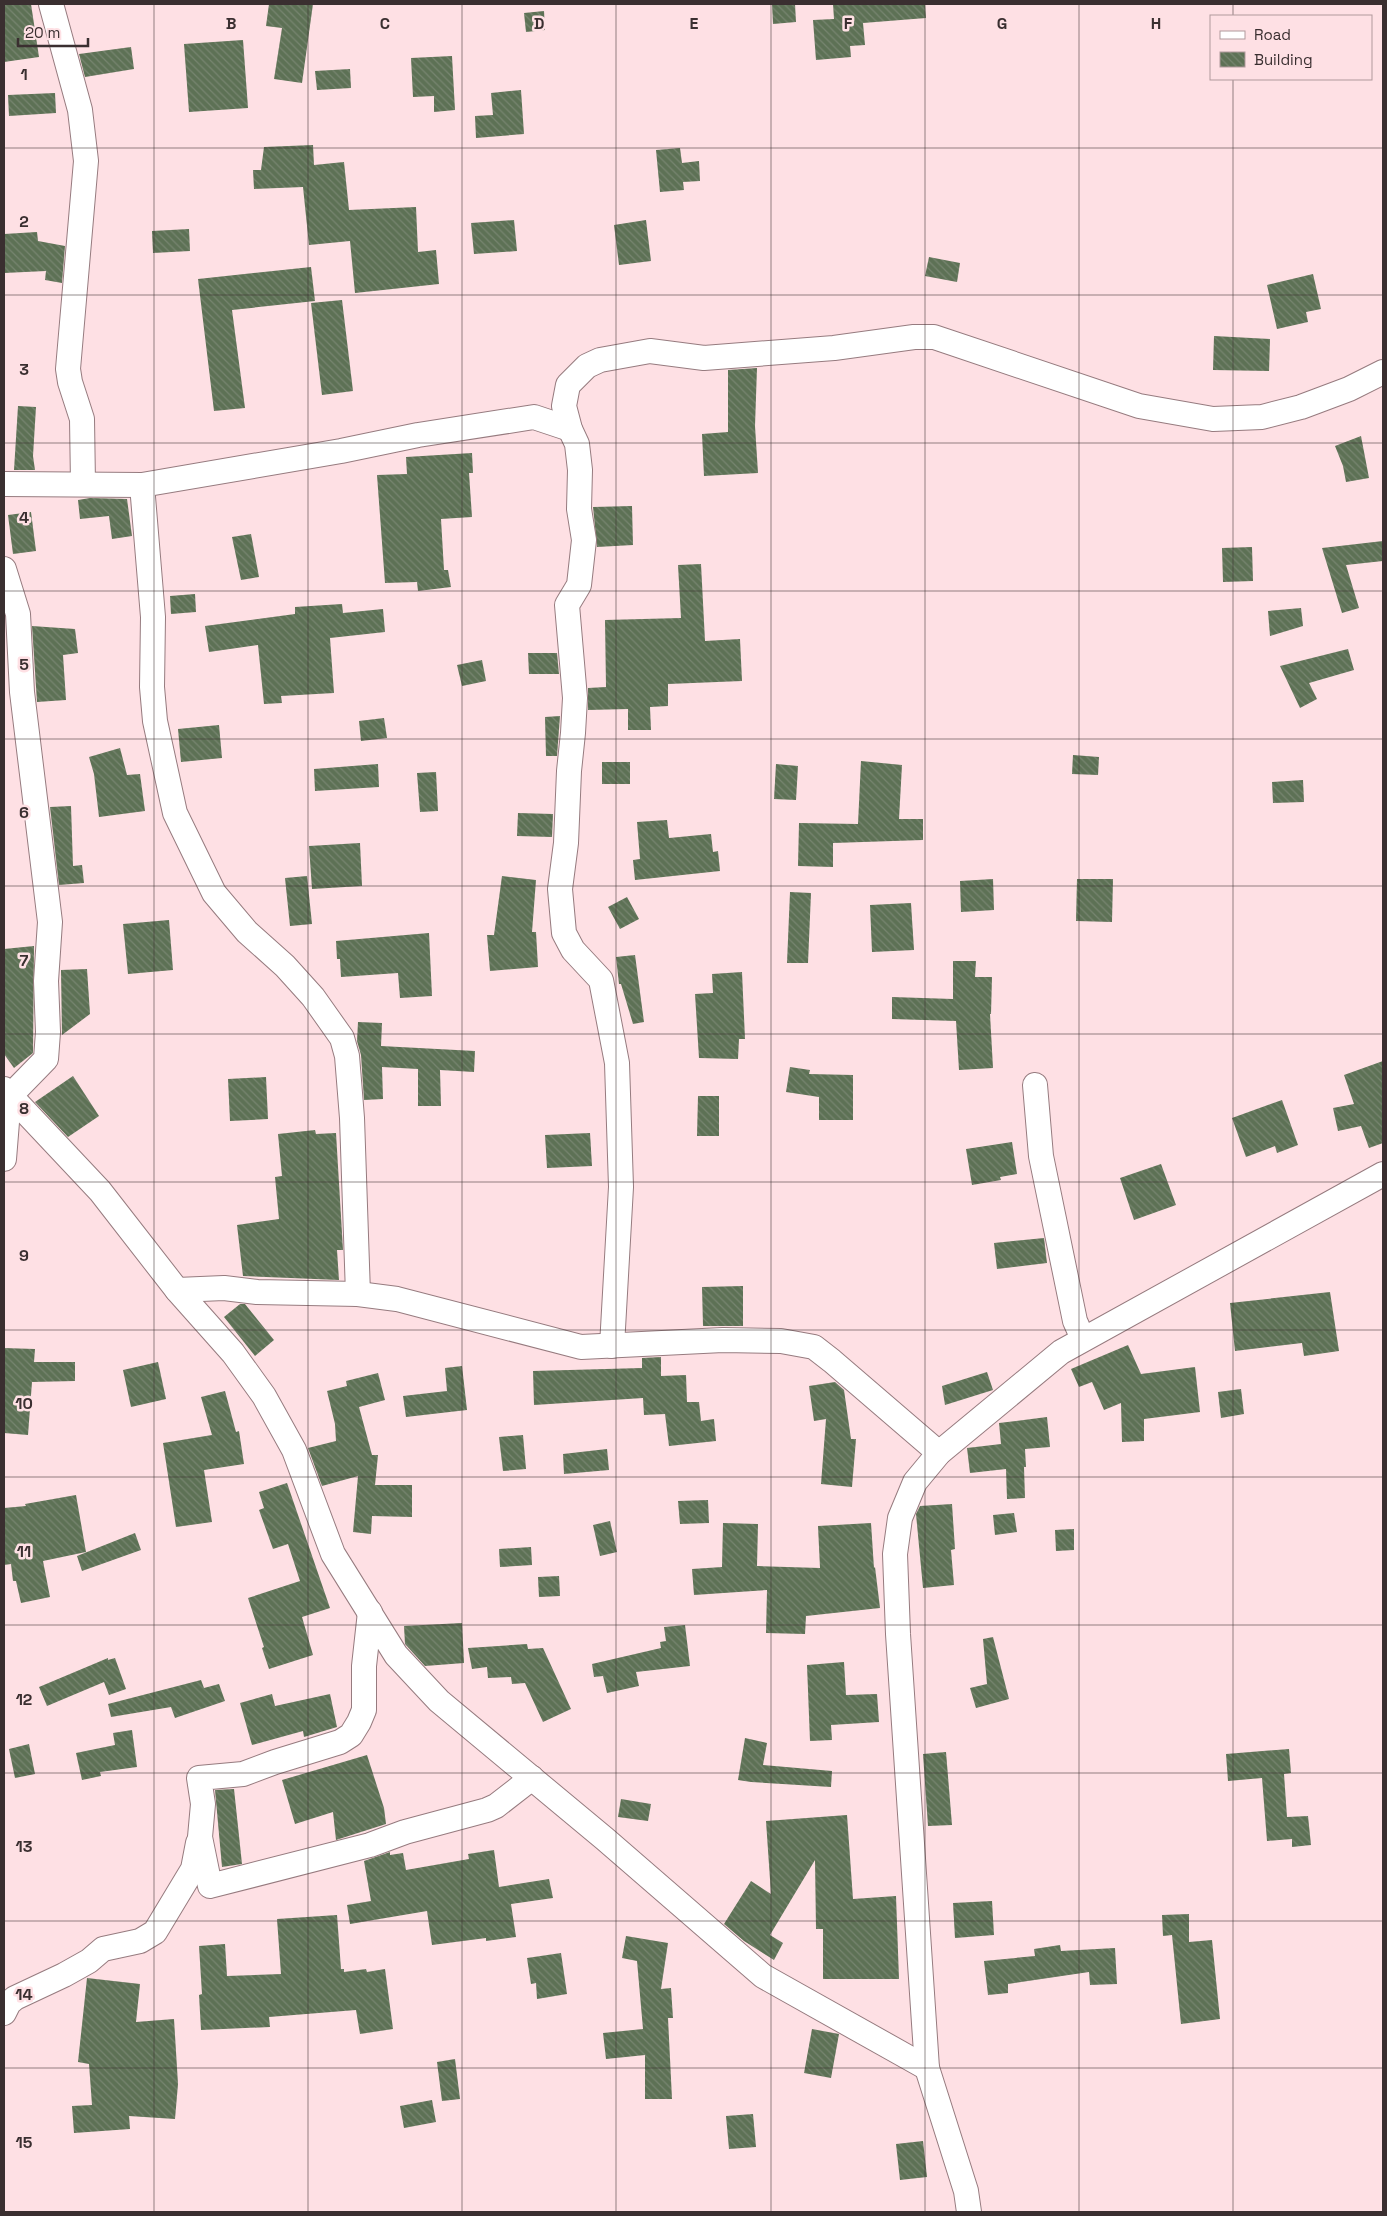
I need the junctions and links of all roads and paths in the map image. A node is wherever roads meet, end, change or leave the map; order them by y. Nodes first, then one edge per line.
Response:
1 (51, 4) edge
2 (1383, 372) edge
3 (570, 429) junction
4 (4, 483) edge
5 (83, 484) junction
6 (142, 485) junction
7 (4, 569) edge
8 (1035, 1085) dead end
9 (7, 1093) edge
10 (4, 1159) edge
11 (1383, 1174) edge
12 (177, 1290) junction
13 (358, 1294) junction
14 (1083, 1340) junction
15 (612, 1346) junction
16 (939, 1453) junction
17 (370, 1612) junction
18 (532, 1778) junction
19 (200, 1837) junction
20 (4, 2013) edge
21 (927, 2068) junction
22 (969, 2212) edge

1 - 5 street
2 - 3 street
3 - 6 street
3 - 15 street
4 - 5 street
5 - 6 street
6 - 13 street
7 - 9 street
8 - 14 street
9 - 10 street
9 - 12 street
11 - 14 street
12 - 13 street
12 - 17 street
13 - 15 street
14 - 16 street
15 - 16 street
16 - 21 street
17 - 18 street
17 - 19 street
18 - 19 street
18 - 21 street
19 - 20 street
21 - 22 street

